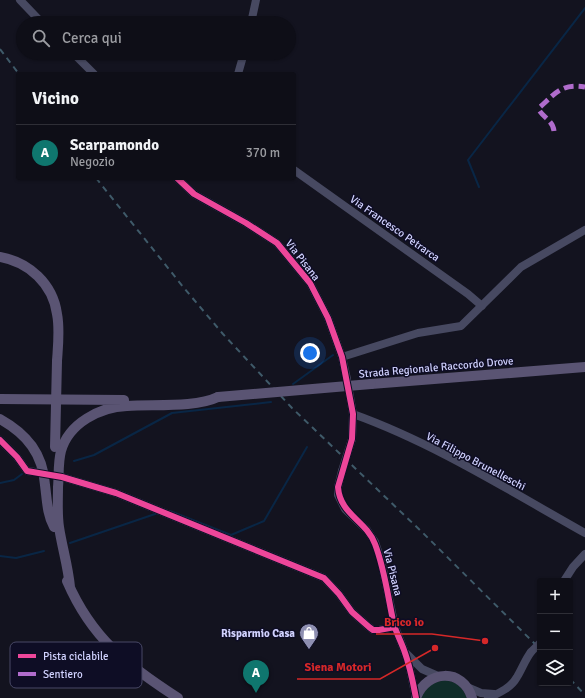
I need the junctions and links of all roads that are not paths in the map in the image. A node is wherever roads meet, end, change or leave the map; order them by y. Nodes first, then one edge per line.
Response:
1 (20, 0) edge
2 (256, 0) edge
3 (35, 16) edge
4 (253, 16) edge
5 (80, 60) edge
6 (242, 60) edge
7 (92, 72) edge
8 (239, 72) edge
9 (296, 171) edge
10 (179, 180) edge
11 (585, 230) edge
12 (0, 257) edge
13 (482, 306) junction
14 (342, 357) junction
15 (585, 366) edge
16 (346, 379) dead end
17 (349, 391) dead end
18 (0, 394) edge
19 (0, 399) edge
20 (121, 403) junction
21 (353, 414) junction
22 (0, 419) edge
23 (0, 440) edge
24 (35, 472) dead end
25 (62, 477) dead end
26 (54, 528) junction
27 (585, 533) edge
28 (585, 554) edge
29 (566, 578) edge
30 (70, 587) junction
31 (395, 627) junction
32 (106, 642) edge
33 (537, 646) edge
34 (404, 650) junction
35 (142, 674) edge
36 (438, 676) junction
37 (467, 687) junction
38 (496, 694) junction
39 (178, 698) edge
40 (416, 698) edge
41 (472, 698) edge
42 (488, 698) edge

1 - 3 street
2 - 4 street
5 - 7 street
6 - 8 street
9 - 13 street, Via Francesco Petrarca
10 - 14 street, Via Pisana
11 - 13 street
12 - 26 main road, bridge
13 - 14 street
14 - 16 street, Via Pisana
15 - 20 main road, Strada Regionale Raccordo Drove, bridge
17 - 21 street, Via Pisana
18 - 20 main road
19 - 20 main road
20 - 30 main road
21 - 27 street, Via Filippo Brunelleschi
21 - 31 street, Via Pisana, bridge
22 - 26 main road
23 - 24 street
25 - 31 street
26 - 30 main road
28 - 29 street
30 - 32 main road
31 - 34 street, Via Pisana
33 - 38 street, bridge
34 - 36 street, Via Pisana
34 - 40 street, Via Pisana
35 - 39 main road
36 - 37 main road, Via Pisana
36 - 40 main road, Via Pisana
37 - 38 street
37 - 41 main road
38 - 42 street

